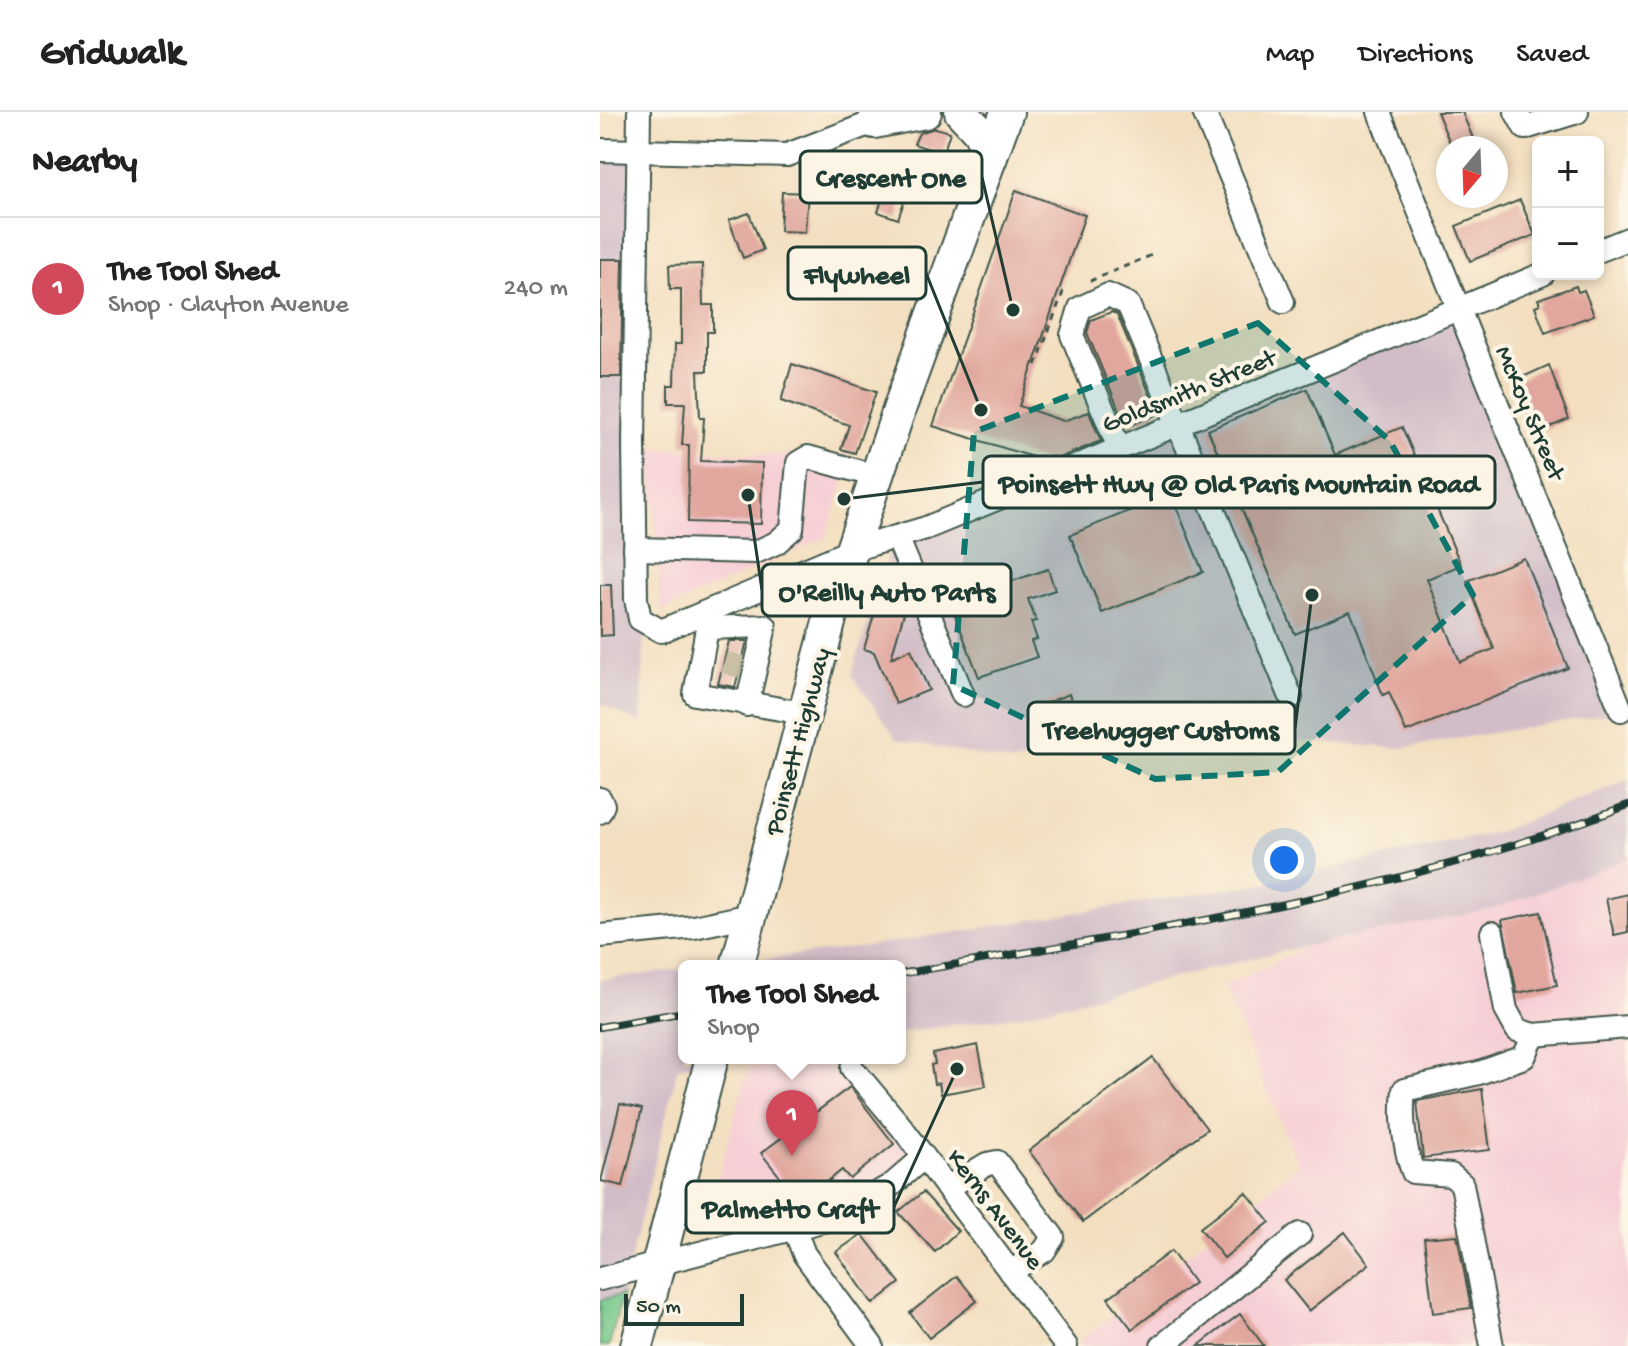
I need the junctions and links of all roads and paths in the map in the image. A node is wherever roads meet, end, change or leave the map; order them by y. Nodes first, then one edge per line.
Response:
1 (639, 112) edge
2 (925, 112) edge
3 (961, 112) edge
4 (1007, 112) edge
5 (1204, 112) edge
6 (1379, 112) edge
7 (1516, 112) edge
8 (1577, 112) edge
9 (887, 117) edge
10 (600, 150) edge
11 (639, 151) junction
12 (991, 157) junction
13 (1628, 239) edge
14 (1604, 249) edge
15 (1152, 255) dead end
16 (1123, 265) dead end
17 (1532, 279) edge
18 (1283, 302) dead end
19 (1459, 309) junction
20 (1176, 424) junction
21 (1119, 448) junction
22 (876, 476) junction
23 (897, 537) junction
24 (635, 549) junction
25 (852, 550) junction
26 (756, 552) junction
27 (769, 586) junction
28 (709, 620) junction
29 (730, 664) junction
30 (963, 695) dead end
31 (1291, 697) dead end
32 (747, 705) junction
33 (1621, 710) dead end
34 (803, 713) junction
35 (600, 799) edge
36 (600, 812) edge
37 (750, 915) junction
38 (1492, 933) dead end
39 (600, 936) edge
40 (739, 960) edge
41 (1628, 1027) edge
42 (1534, 1035) junction
43 (852, 1068) dead end
44 (708, 1072) edge
45 (924, 1157) junction
46 (947, 1188) junction
47 (795, 1230) junction
48 (1300, 1234) dead end
49 (658, 1266) junction
50 (1010, 1272) junction
51 (600, 1279) edge
52 (637, 1346) edge
53 (872, 1346) edge
54 (1066, 1346) edge
55 (1162, 1346) edge
56 (1492, 1346) edge

1 - 11 street, Goldsmith Street
2 - 9 highway
3 - 12 highway
4 - 12 highway, Poinsett Highway
5 - 18 street
6 - 19 street, McKoy Street
7 - 8 street
9 - 11 street
10 - 11 street
11 - 24 street, Goldsmith Street
12 - 22 highway, Poinsett Highway
13 - 14 street
15 - 16 path
17 - 19 street, Goldsmith Street
19 - 20 street, Goldsmith Street
19 - 33 street, McKoy Street
20 - 21 street, Goldsmith Street
20 - 21 street
20 - 31 street
21 - 23 street, Goldsmith Street
22 - 25 highway, Poinsett Highway
22 - 26 street
23 - 25 street, Goldsmith Street
23 - 30 street
24 - 26 street
24 - 28 street, Goldsmith Street
25 - 27 street, Goldsmith Street
25 - 34 highway, Poinsett Highway
26 - 27 street
27 - 28 street, Goldsmith Street
28 - 29 street
28 - 29 street
29 - 32 street
29 - 32 street
32 - 34 street
34 - 37 highway, Poinsett Highway
35 - 36 street
37 - 39 street
37 - 40 highway, Poinsett Highway
38 - 42 street
41 - 42 street
42 - 56 street
43 - 45 street, Kerns Avenue
44 - 49 highway
45 - 46 street, Kerns Avenue
45 - 47 street
46 - 50 street, Kerns Avenue
46 - 50 street
47 - 49 street
47 - 53 street
48 - 55 street
49 - 51 street
49 - 52 highway
50 - 54 street, Kerns Avenue

